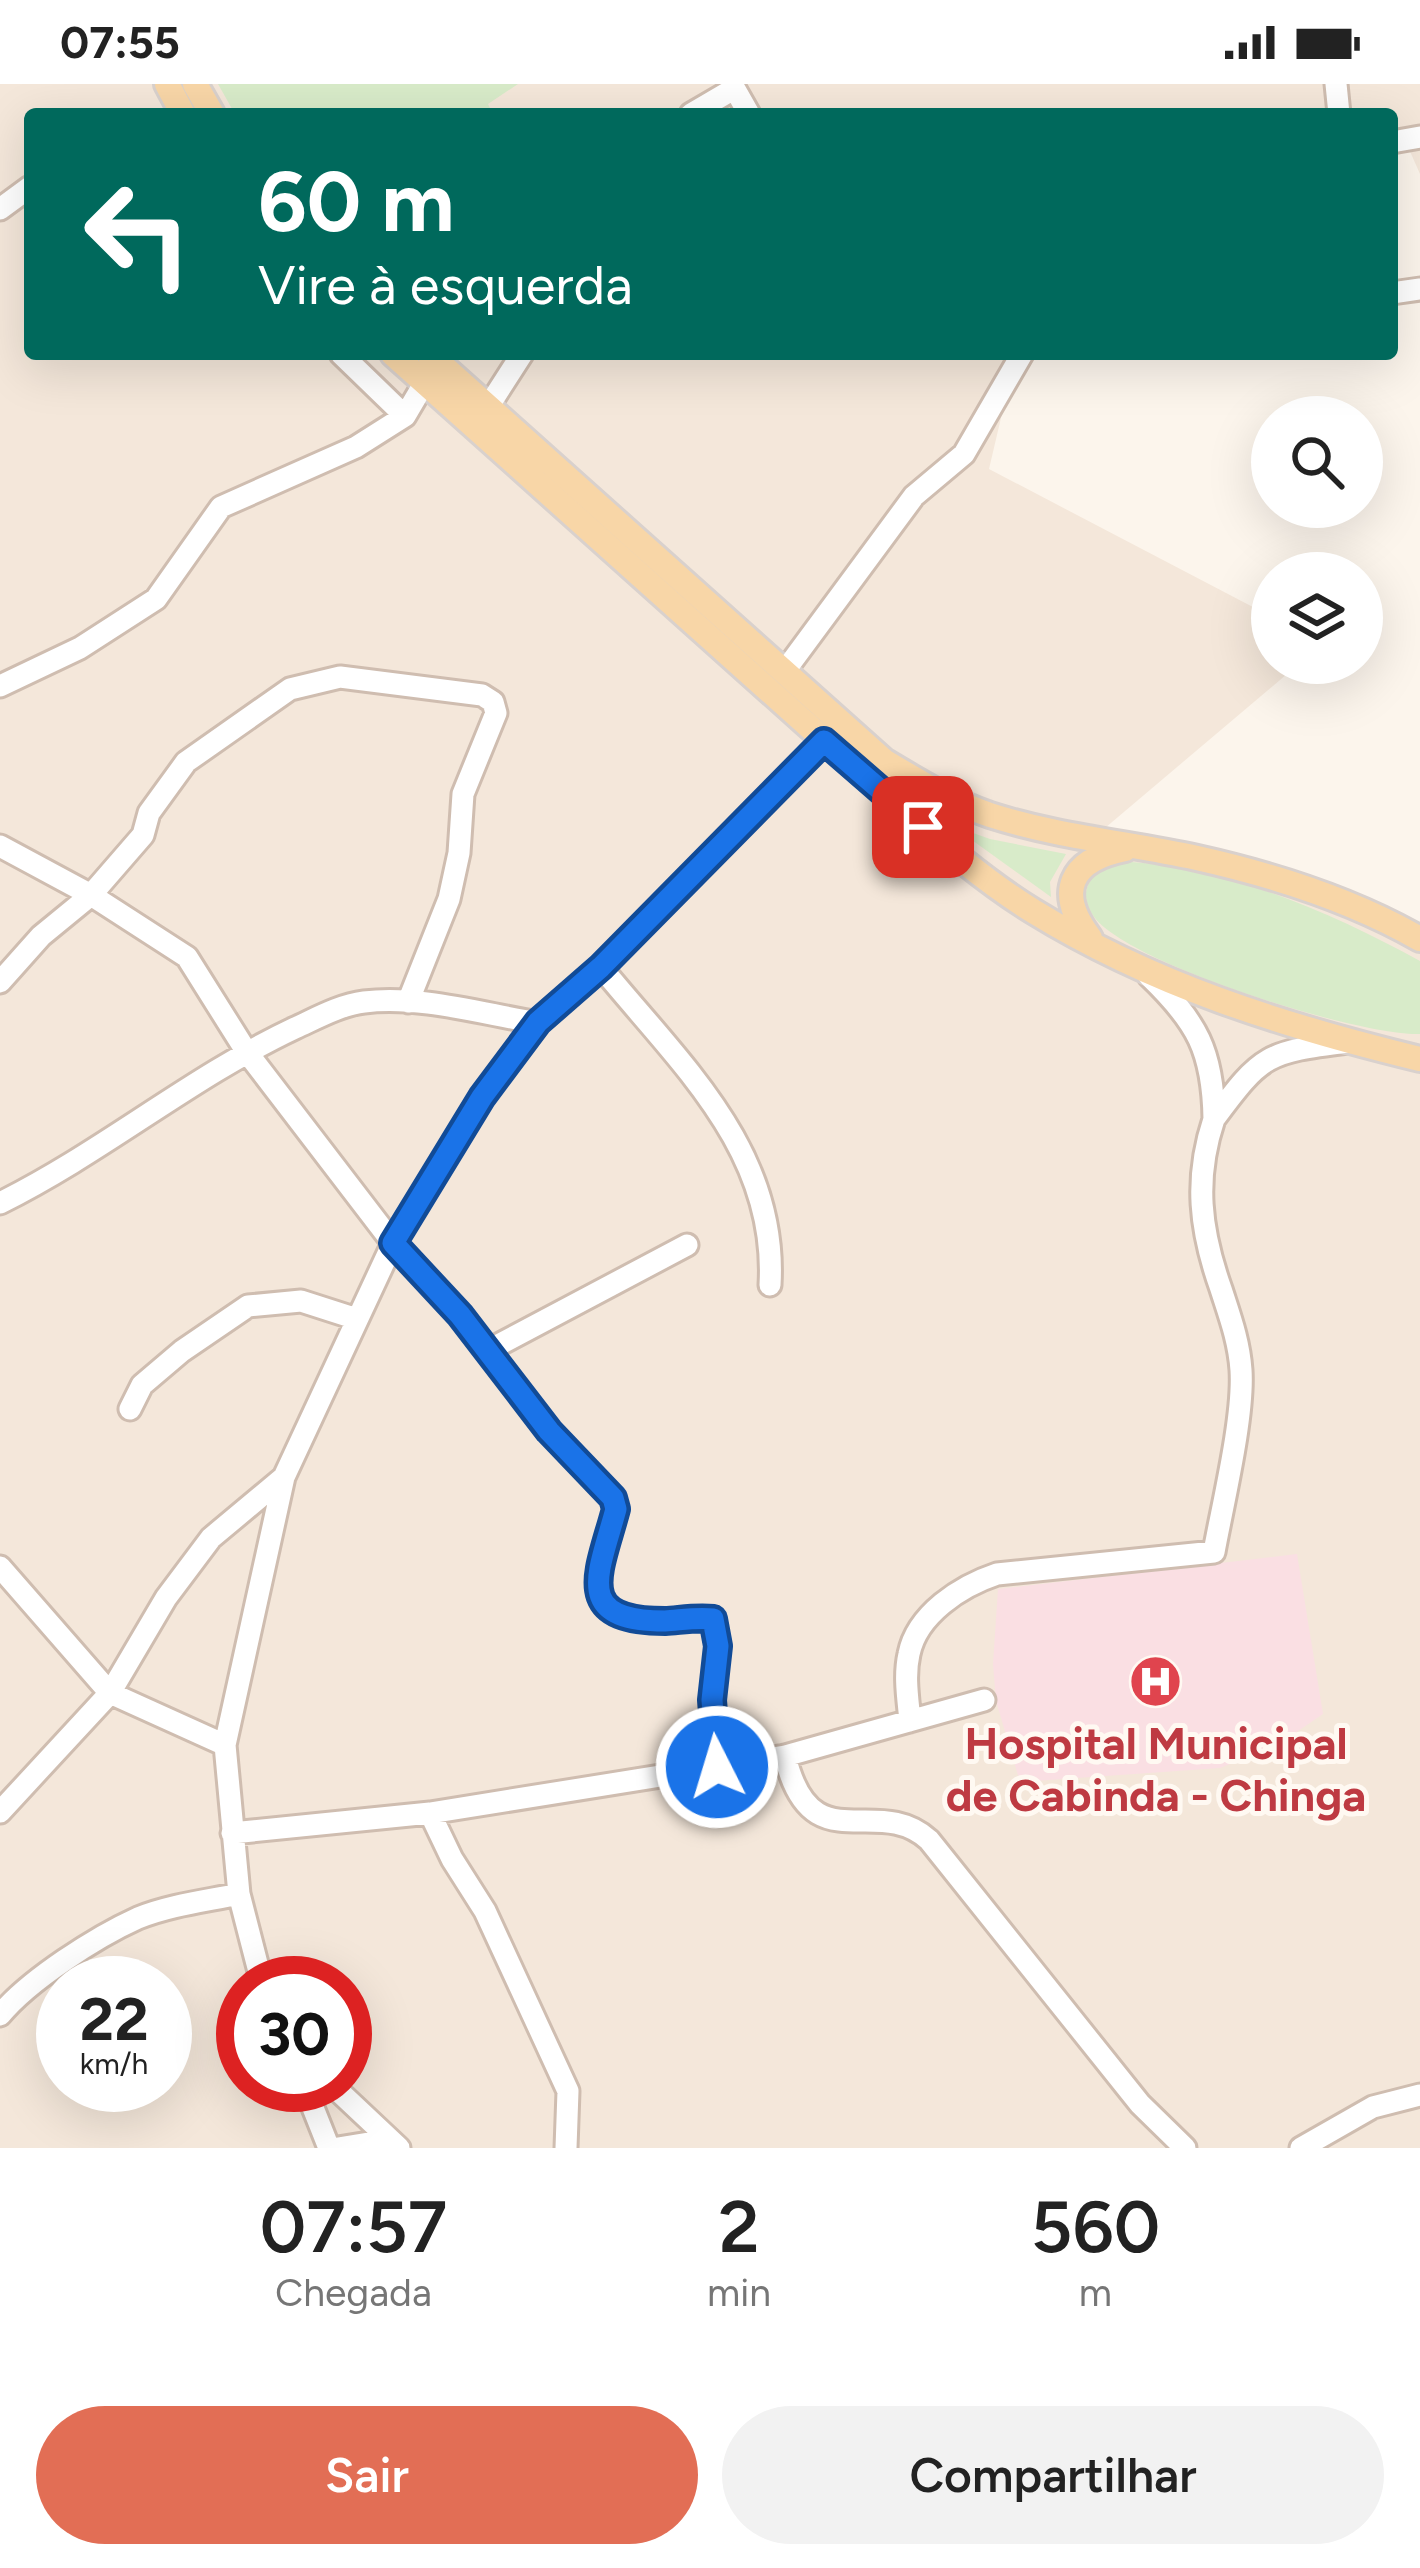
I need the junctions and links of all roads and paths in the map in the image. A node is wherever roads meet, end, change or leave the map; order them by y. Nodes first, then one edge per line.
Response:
1 (732, 87) edge
2 (700, 108) edge
3 (347, 360) edge
4 (400, 360) edge
5 (436, 360) edge
6 (518, 360) edge
7 (1019, 360) edge
8 (425, 382) junction
9 (488, 407) junction
10 (405, 416) junction
11 (784, 672) junction
12 (0, 686) edge
13 (824, 741) junction
14 (0, 846) edge
15 (1139, 847) junction
16 (91, 896) junction
17 (1420, 939) edge
18 (1095, 946) junction
19 (601, 967) junction
20 (1144, 971) junction
21 (0, 982) edge
22 (408, 1002) junction
23 (538, 1022) junction
24 (1354, 1042) junction
25 (246, 1051) junction
26 (1416, 1056) edge
27 (1214, 1119) junction
28 (0, 1203) edge
29 (393, 1243) junction
30 (687, 1245) dead end
31 (770, 1285) dead end
32 (357, 1319) junction
33 (487, 1351) junction
34 (130, 1409) dead end
35 (284, 1477) junction
36 (0, 1567) edge
37 (110, 1693) junction
38 (983, 1700) dead end
39 (910, 1721) junction
40 (225, 1745) junction
41 (784, 1756) junction
42 (717, 1767) junction
43 (0, 1812) edge
44 (430, 1813) junction
45 (232, 1833) junction
46 (239, 1894) junction
47 (255, 1956) edge
48 (0, 2015) edge
49 (1420, 2095) edge
50 (315, 2112) edge
51 (360, 2112) edge
52 (393, 2144) edge
53 (329, 2148) edge
54 (338, 2148) edge
55 (566, 2148) edge
56 (1185, 2148) edge
57 (1301, 2148) edge

1 - 2 street
3 - 10 street
4 - 8 main road
5 - 9 main road
6 - 9 street
7 - 11 street
8 - 10 street
8 - 13 main road
9 - 11 main road
10 - 12 street
11 - 15 main road
13 - 18 main road
13 - 19 street
14 - 16 street
15 - 17 main road
15 - 18 main road
16 - 21 street
16 - 22 street
16 - 25 street
18 - 20 main road
19 - 23 street
19 - 31 street
20 - 24 main road
20 - 27 street
22 - 23 street
22 - 25 street
23 - 29 street
24 - 26 main road
24 - 27 street
25 - 28 street
25 - 29 street
27 - 39 street
29 - 32 street
29 - 33 street
30 - 33 street
32 - 34 street
32 - 35 street
33 - 42 street
35 - 37 street
35 - 40 street
36 - 37 street
37 - 40 street
37 - 43 street
38 - 39 street
39 - 41 street
40 - 45 street
41 - 42 street
41 - 56 street
42 - 44 street
44 - 45 street
44 - 55 street
45 - 46 street
46 - 47 street
46 - 48 street
49 - 57 street
50 - 53 street
51 - 52 street
52 - 54 street

